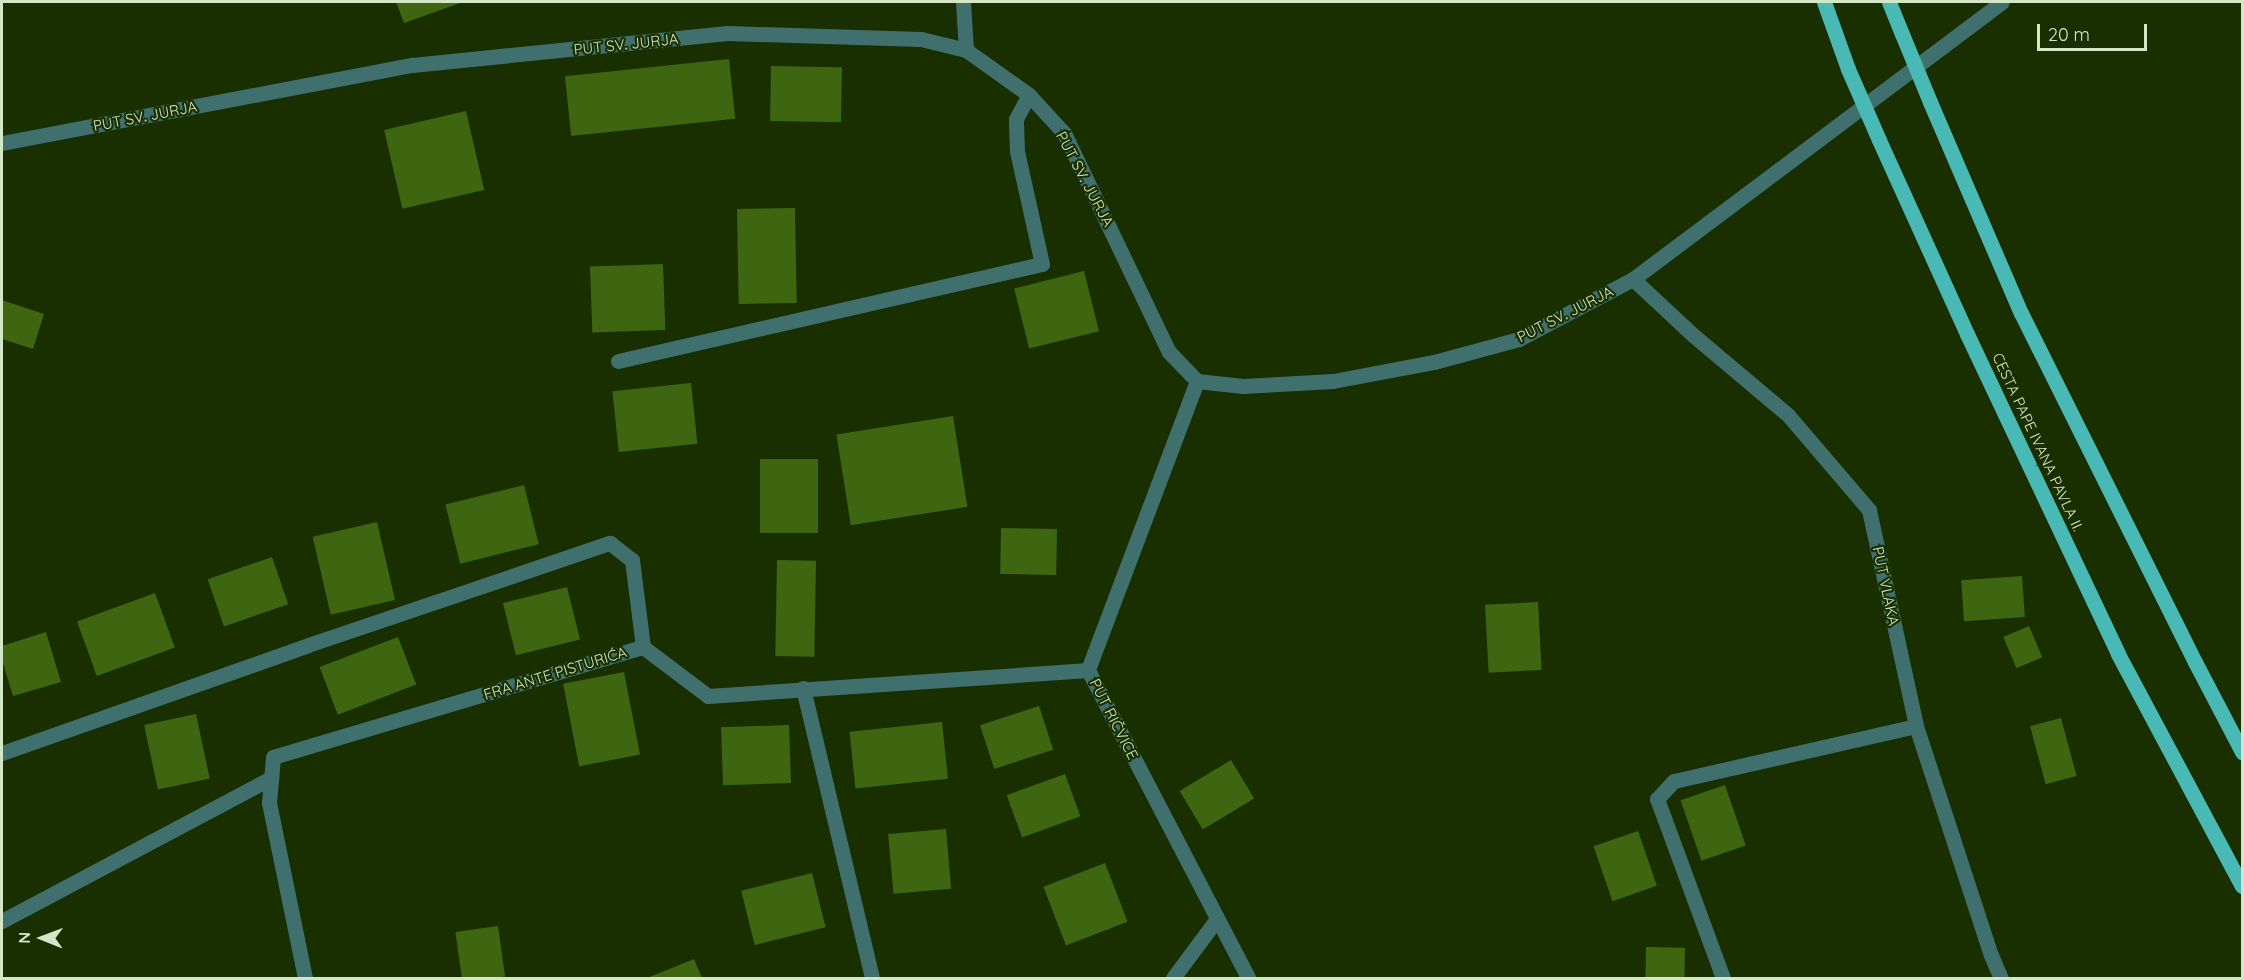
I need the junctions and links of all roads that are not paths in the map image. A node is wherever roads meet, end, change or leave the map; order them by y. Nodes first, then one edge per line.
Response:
1 (963, 2) edge
2 (1824, 2) edge
3 (1889, 2) edge
4 (2002, 2) edge
5 (966, 50) junction
6 (1029, 95) junction
7 (2, 143) edge
8 (1633, 279) junction
9 (618, 361) dead end
10 (1197, 381) junction
11 (643, 647) junction
12 (1088, 670) junction
13 (803, 687) junction
14 (1916, 726) junction
15 (2242, 752) edge
16 (2, 753) edge
17 (271, 778) junction
18 (2242, 886) edge
19 (1215, 920) junction
20 (2, 921) edge
21 (304, 978) edge
22 (873, 978) edge
23 (1173, 978) edge
24 (1248, 978) edge
25 (1724, 978) edge
26 (2001, 978) edge

1 - 5 street
2 - 18 main road, CESTA PAPE IVANA PAVLA II., bridge
3 - 15 main road, bridge
4 - 8 street, PUT SV. JURJA
5 - 6 street, PUT SV. JURJA
5 - 7 street, PUT SV. JURJA
6 - 9 street
6 - 10 street, PUT SV. JURJA
8 - 10 street, PUT SV. JURJA
8 - 14 street, PUT VLAKA
10 - 12 street, PUT RIČVICE
11 - 13 street, FRA ANTE PISTURIĆA
11 - 16 street
11 - 17 street, FRA ANTE PISTURIĆA
12 - 13 street, FRA ANTE PISTURIĆA
12 - 19 street, PUT RIČVICE
13 - 22 street
14 - 25 street
14 - 26 street, PUT VLAKA
17 - 20 street
17 - 21 street, FRA ANTE PISTURIĆA
19 - 23 street
19 - 24 street, PUT RIČVICE

